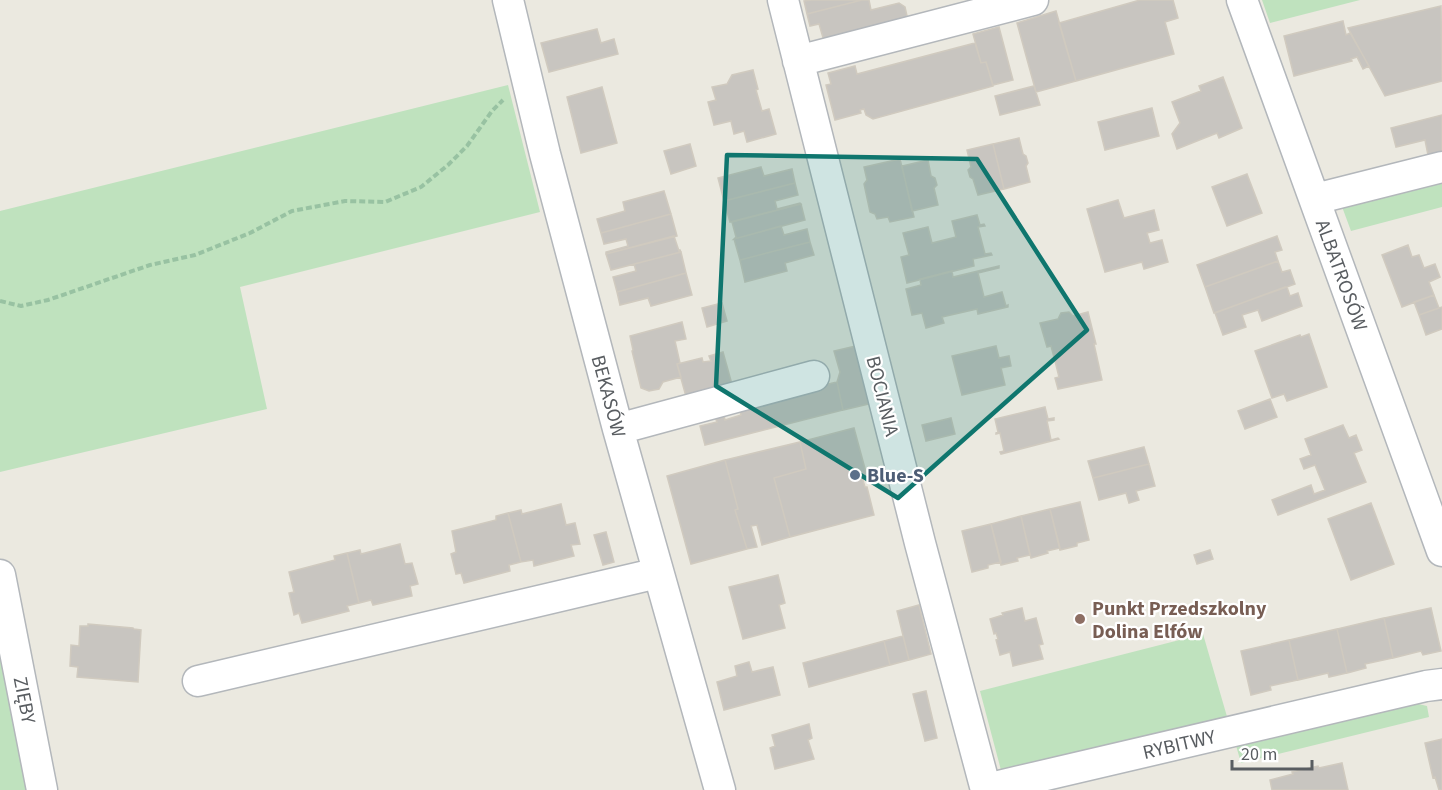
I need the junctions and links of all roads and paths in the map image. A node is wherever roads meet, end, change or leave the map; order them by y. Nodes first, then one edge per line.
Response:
1 (507, 0) edge
2 (783, 0) edge
3 (1032, 0) edge
4 (1242, 0) edge
5 (798, 61) junction
6 (526, 75) junction
7 (1442, 167) edge
8 (1315, 199) junction
9 (0, 301) edge
10 (814, 376) dead end
11 (618, 429) junction
12 (1442, 551) edge
13 (658, 573) junction
14 (0, 575) edge
15 (198, 681) dead end
16 (1442, 684) edge
17 (42, 790) edge
18 (720, 790) edge
19 (986, 790) edge

1 - 6 street, BEKASÓW
2 - 5 street, BOCIANIA
3 - 5 street
4 - 8 street, ALBATROSÓW
5 - 19 street, BOCIANIA
6 - 9 path
6 - 11 street, BEKASÓW
7 - 8 street
8 - 12 street, ALBATROSÓW
10 - 11 street
11 - 13 street, BEKASÓW
13 - 15 street
13 - 18 street, BEKASÓW
14 - 17 street, ZIĘBY
16 - 19 street, RYBITWY

